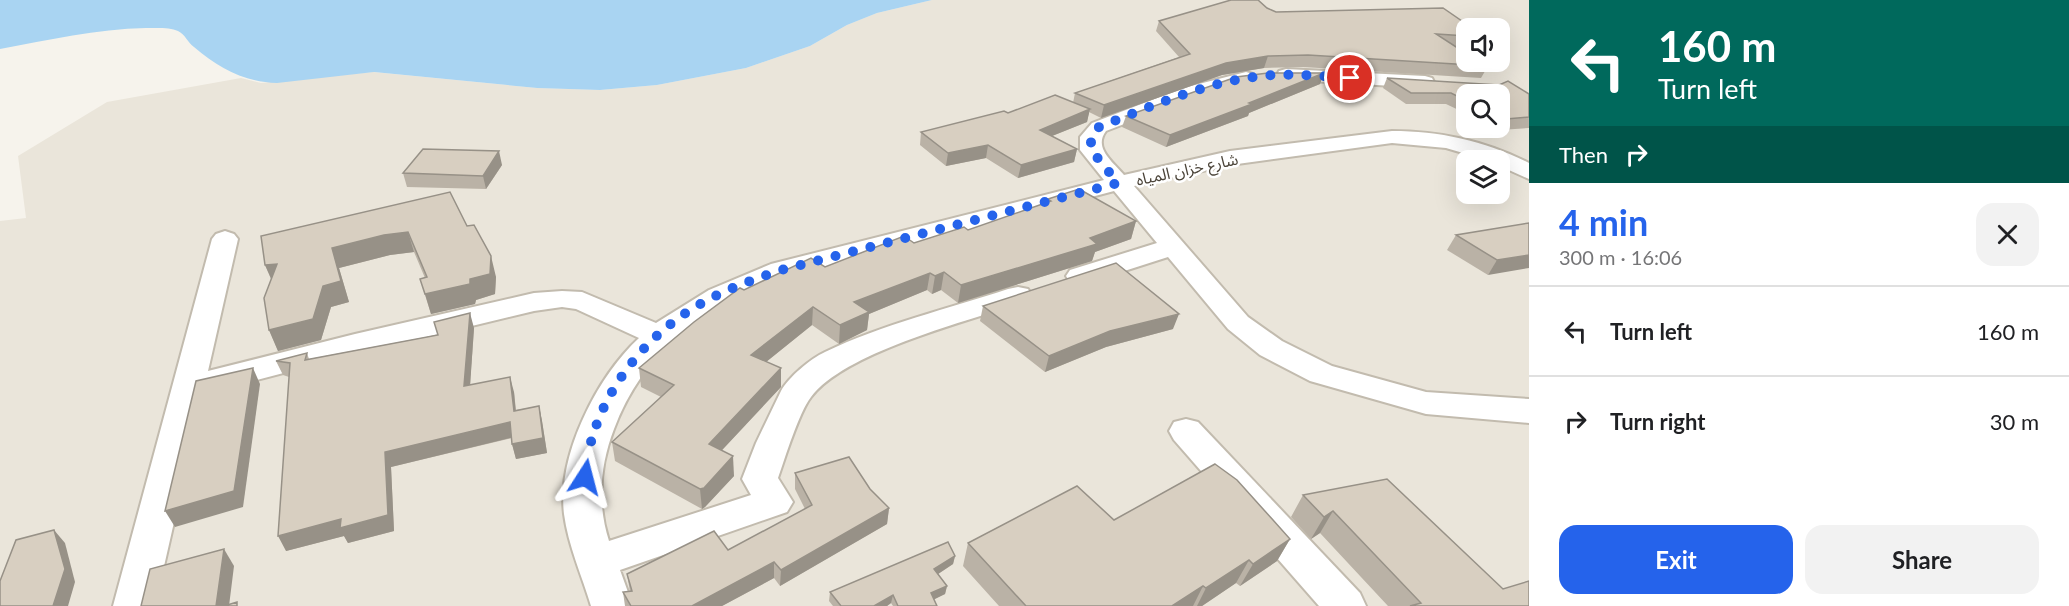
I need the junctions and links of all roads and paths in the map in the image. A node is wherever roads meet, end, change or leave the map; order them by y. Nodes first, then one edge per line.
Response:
1 (1445, 84) edge
2 (1529, 172) edge
3 (1118, 183) junction
4 (225, 239) dead end
5 (1172, 247) junction
6 (658, 335) junction
7 (189, 387) junction
8 (1529, 411) edge
9 (1186, 431) dead end
10 (598, 561) junction
11 (134, 606) edge
12 (612, 606) edge
13 (1345, 606) edge

1 - 3 street
2 - 3 street, شارع خزان المياه
3 - 5 street
3 - 6 street, شارع خزان المياه
4 - 7 street
5 - 8 street
5 - 10 street
6 - 7 street
6 - 10 street, شارع خزان المياه
7 - 11 street
9 - 13 street
10 - 12 street, شارع خزان المياه

